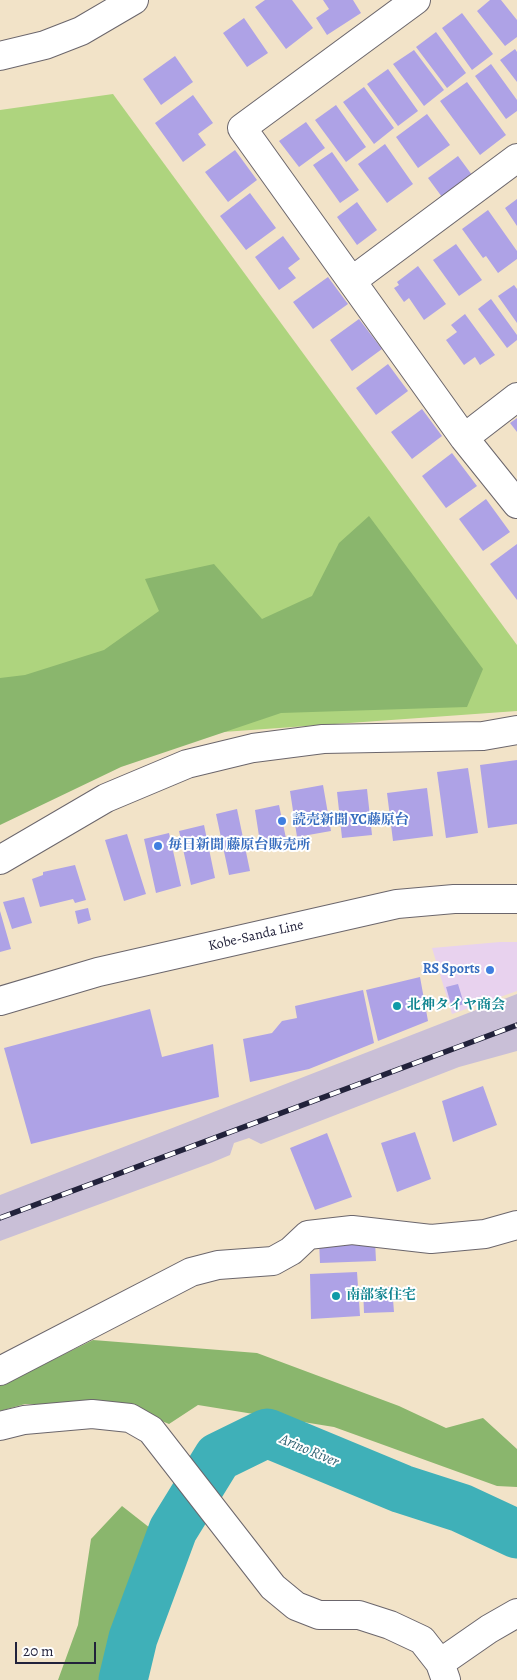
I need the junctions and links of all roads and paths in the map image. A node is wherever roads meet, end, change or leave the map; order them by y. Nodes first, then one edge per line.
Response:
1 (134, 0) edge
2 (416, 0) edge
3 (0, 56) edge
4 (517, 158) edge
5 (353, 280) junction
6 (517, 398) edge
7 (464, 438) junction
8 (517, 504) edge
9 (517, 730) edge
10 (0, 860) edge
11 (517, 900) edge
12 (0, 1001) edge
13 (517, 1225) edge
14 (0, 1371) edge
15 (0, 1426) edge
16 (517, 1613) edge
17 (443, 1672) edge

1 - 3 street
2 - 5 street
4 - 5 street
5 - 7 street
6 - 7 street
7 - 8 street
9 - 10 street
11 - 12 street, Kobe-Sanda Line
13 - 14 street
15 - 17 street
16 - 17 street

